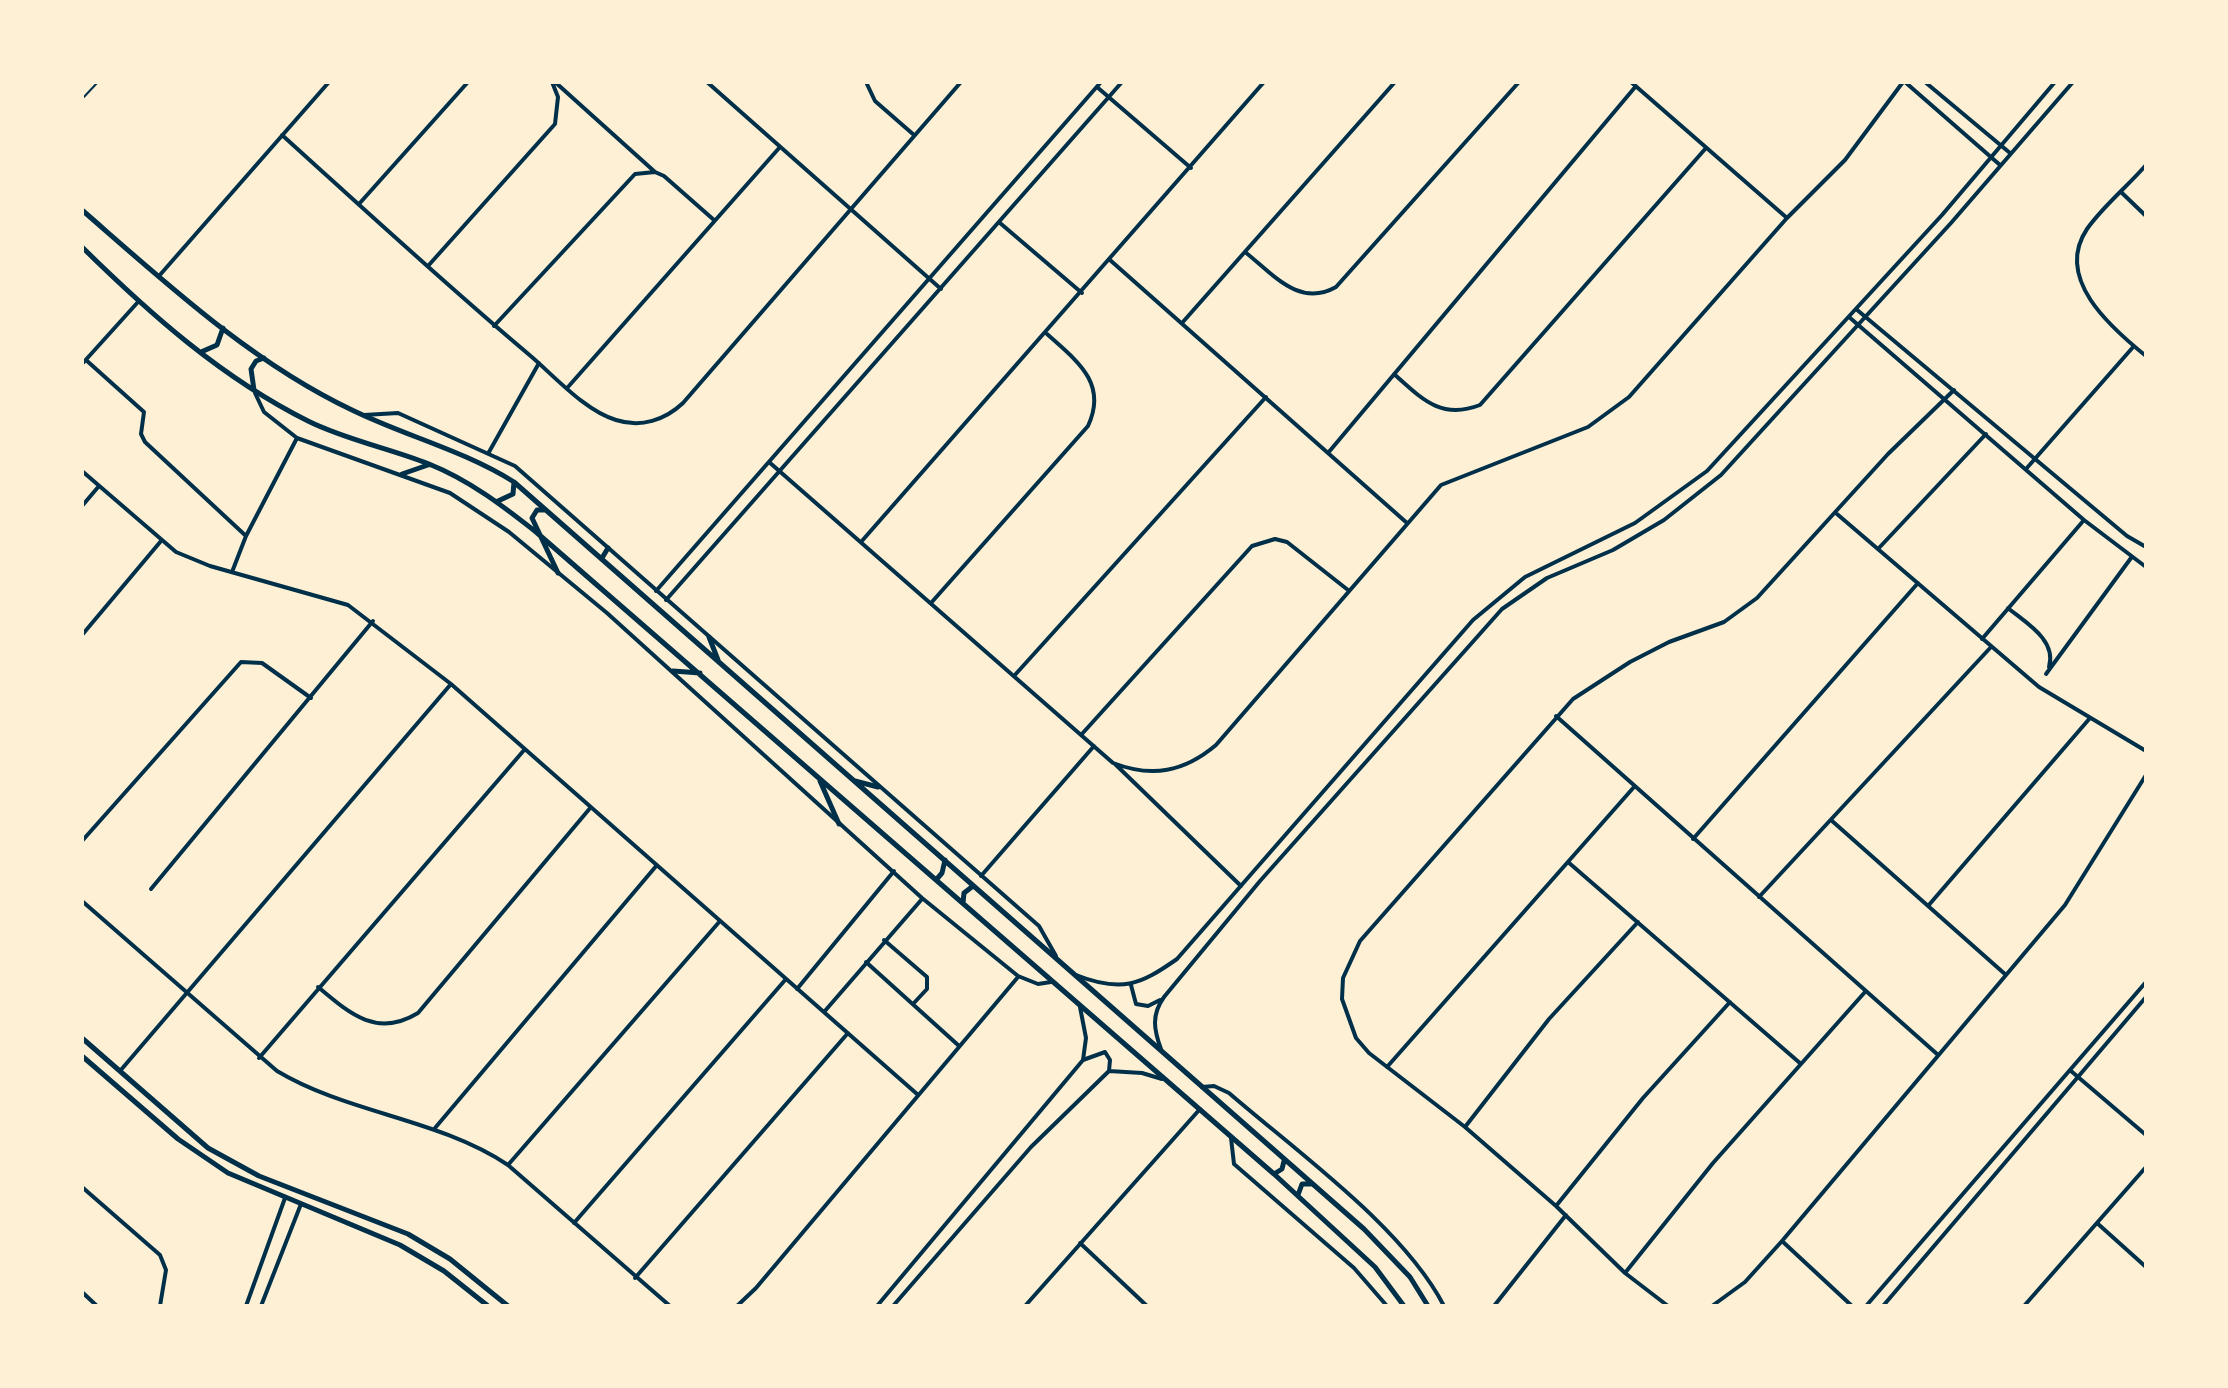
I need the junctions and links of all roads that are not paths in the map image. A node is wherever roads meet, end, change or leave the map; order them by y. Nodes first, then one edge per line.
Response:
1 (98, 82) edge
2 (329, 82) edge
3 (468, 82) edge
4 (554, 82) edge
5 (866, 82) edge
6 (961, 82) edge
7 (1122, 82) edge
8 (1264, 82) edge
9 (1395, 82) edge
10 (1519, 82) edge
11 (1904, 82) edge
12 (1925, 82) edge
13 (2055, 82) edge
14 (2073, 82) edge
15 (709, 83) edge
16 (1099, 84) edge
17 (1633, 84) edge
18 (1109, 97) junction
19 (82, 99) edge
20 (282, 135) junction
21 (914, 135) junction
22 (2000, 145) junction
23 (780, 147) junction
24 (1706, 148) junction
25 (2010, 153) junction
26 (1990, 157) junction
27 (2000, 165) junction
28 (2146, 165) edge
29 (1191, 168) junction
30 (655, 172) junction
31 (2122, 193) junction
32 (359, 204) junction
33 (849, 208) junction
34 (82, 210) edge
35 (2146, 216) edge
36 (1787, 218) junction
37 (714, 220) junction
38 (1000, 223) junction
39 (82, 247) edge
40 (1245, 252) junction
41 (1110, 260) junction
42 (428, 266) junction
43 (159, 276) junction
44 (929, 279) junction
45 (941, 289) junction
46 (1082, 293) junction
47 (138, 302) junction
48 (1856, 309) junction
49 (1865, 316) junction
50 (1849, 317) junction
51 (1182, 323) junction
52 (1858, 324) junction
53 (494, 326) junction
54 (223, 328) junction
55 (1047, 334) junction
56 (2134, 346) junction
57 (200, 352) junction
58 (2146, 356) edge
59 (265, 357) junction
60 (84, 362) edge
61 (539, 363) junction
62 (1394, 374) junction
63 (568, 387) junction
64 (254, 390) junction
65 (1954, 390) junction
66 (1266, 397) junction
67 (1947, 398) junction
68 (363, 415) junction
69 (1986, 433) junction
70 (297, 438) junction
71 (488, 452) junction
72 (1328, 453) junction
73 (2035, 459) junction
74 (769, 462) junction
75 (430, 464) junction
76 (2026, 469) junction
77 (82, 471) edge
78 (780, 471) junction
79 (402, 474) junction
80 (514, 482) junction
81 (99, 486) junction
82 (497, 502) junction
83 (82, 506) edge
84 (547, 510) junction
85 (1837, 514) junction
86 (2084, 520) junction
87 (1407, 523) junction
88 (536, 532) junction
89 (246, 536) junction
90 (161, 541) junction
91 (861, 542) junction
92 (2146, 547) edge
93 (608, 548) junction
94 (1878, 549) junction
95 (602, 558) junction
96 (2131, 558) junction
97 (2146, 567) edge
98 (232, 572) junction
99 (558, 573) junction
100 (1918, 583) junction
101 (1348, 590) junction
102 (656, 591) junction
103 (666, 600) junction
104 (931, 603) junction
105 (2008, 608) junction
106 (373, 621) junction
107 (82, 635) edge
108 (709, 637) junction
109 (1982, 639) junction
110 (1991, 647) junction
111 (718, 660) junction
112 (673, 671) junction
113 (700, 673) junction
114 (2046, 674) junction
115 (1014, 676) junction
116 (451, 684) junction
117 (2039, 687) junction
118 (311, 698) junction
119 (1556, 716) junction
120 (2090, 718) junction
121 (1081, 735) junction
122 (1094, 746) junction
123 (525, 749) junction
124 (2146, 751) edge
125 (1113, 763) junction
126 (2146, 775) edge
127 (818, 777) junction
128 (855, 781) junction
129 (878, 787) junction
130 (1634, 787) junction
131 (591, 807) junction
132 (1831, 820) junction
133 (839, 824) junction
134 (1693, 839) junction
135 (82, 841) edge
136 (945, 860) junction
137 (1568, 862) junction
138 (657, 865) junction
139 (894, 871) junction
140 (981, 876) junction
141 (936, 880) junction
142 (974, 886) junction
143 (1242, 886) junction
144 (151, 889) dead end
145 (1759, 897) junction
146 (922, 898) junction
147 (82, 901) edge
148 (964, 904) junction
149 (1928, 906) junction
150 (720, 921) junction
151 (1638, 922) junction
152 (884, 940) junction
153 (1056, 959) junction
154 (866, 962) junction
155 (1074, 974) junction
156 (2006, 975) junction
157 (1018, 976) junction
158 (786, 979) junction
159 (1051, 982) junction
160 (2146, 982) edge
161 (1131, 985) junction
162 (318, 987) junction
163 (797, 989) junction
164 (1866, 991) junction
165 (186, 993) junction
166 (1164, 997) junction
167 (2146, 997) edge
168 (1730, 1002) junction
169 (913, 1004) junction
170 (1080, 1005) junction
171 (824, 1012) junction
172 (848, 1033) junction
173 (82, 1038) edge
174 (958, 1045) junction
175 (1162, 1052) junction
176 (1938, 1055) junction
177 (82, 1056) edge
178 (259, 1058) junction
179 (1083, 1060) junction
180 (1801, 1064) junction
181 (1387, 1067) junction
182 (120, 1071) junction
183 (1109, 1071) junction
184 (2071, 1071) junction
185 (2079, 1077) junction
186 (1165, 1080) junction
187 (1202, 1087) junction
188 (917, 1094) junction
189 (1200, 1109) junction
190 (1465, 1127) junction
191 (435, 1128) junction
192 (2146, 1135) edge
193 (1231, 1136) junction
194 (1284, 1161) junction
195 (508, 1165) junction
196 (2146, 1167) edge
197 (1274, 1174) junction
198 (1312, 1184) junction
199 (82, 1187) edge
200 (1298, 1196) junction
201 (285, 1198) junction
202 (301, 1204) junction
203 (1556, 1206) junction
204 (1566, 1215) junction
205 (574, 1223) junction
206 (2097, 1223) junction
207 (1782, 1241) junction
208 (1080, 1243) junction
209 (2146, 1267) edge
210 (1625, 1273) junction
211 (635, 1278) junction
212 (82, 1292) edge
213 (97, 1306) edge
214 (160, 1306) edge
215 (246, 1306) edge
216 (261, 1306) edge
217 (488, 1306) edge
218 (508, 1306) edge
219 (670, 1306) edge
220 (737, 1306) edge
221 (877, 1306) edge
222 (893, 1306) edge
223 (1025, 1306) edge
224 (1147, 1306) edge
225 (1387, 1306) edge
226 (1404, 1306) edge
227 (1428, 1306) edge
228 (1444, 1306) edge
229 (1494, 1306) edge
230 (1668, 1306) edge
231 (1712, 1306) edge
232 (1852, 1306) edge
233 (1866, 1306) edge
234 (1883, 1306) edge
235 (2024, 1306) edge

1 - 19 lane
2 - 20 street
3 - 32 street
4 - 30 street
4 - 42 street
5 - 21 street
6 - 21 street
7 - 18 street
8 - 29 street
9 - 40 street
10 - 40 street
11 - 26 street
11 - 36 street
12 - 22 street
13 - 22 street
14 - 25 street
15 - 23 street
16 - 18 street
16 - 44 street
17 - 24 street
17 - 62 street
18 - 29 street
18 - 38 street
20 - 32 street
20 - 43 street
21 - 33 street
22 - 25 street
22 - 26 street
23 - 33 street
23 - 37 street
24 - 36 street
24 - 62 street
25 - 27 street
26 - 27 street
26 - 48 street
27 - 49 street
28 - 31 street
29 - 41 street
30 - 37 street
30 - 53 street
31 - 35 street
31 - 56 street
32 - 42 street
33 - 44 street
33 - 63 street
34 - 43 street
36 - 87 street
37 - 63 street
38 - 45 street
38 - 46 street
39 - 47 street
40 - 51 street
41 - 46 street
41 - 51 street
42 - 53 street
43 - 54 street
44 - 45 street
44 - 74 street
45 - 78 street
46 - 55 street
47 - 57 street
47 - 60 street
48 - 49 street
48 - 50 street
49 - 52 street
49 - 65 street
50 - 52 street
50 - 143 street
51 - 66 street
52 - 67 street
52 - 166 street
53 - 61 street
54 - 57 street
54 - 59 street
55 - 91 street
55 - 104 street
56 - 58 street
56 - 73 street
57 - 64 street
59 - 64 street
59 - 68 street
60 - 89 street
61 - 63 street
61 - 71 street
62 - 72 street
64 - 70 street
64 - 75 street
65 - 67 street
65 - 73 street
66 - 72 street
66 - 115 street
67 - 69 street
67 - 85 street
68 - 71 street
68 - 80 street
69 - 76 street
69 - 94 street
70 - 79 street
70 - 89 street
71 - 93 street
72 - 87 street
73 - 76 street
73 - 92 street
74 - 78 street
74 - 102 street
75 - 79 street
75 - 82 street
76 - 86 street
77 - 81 street
78 - 91 street
78 - 103 street
79 - 99 street
80 - 82 street
80 - 84 street
81 - 83 street
81 - 90 street
82 - 88 street
84 - 88 street
84 - 95 street
85 - 94 street
85 - 119 street
86 - 96 street
86 - 105 street
87 - 101 street
88 - 99 street
88 - 113 street
89 - 98 street
90 - 98 street
90 - 107 street
91 - 104 street
93 - 95 street
93 - 102 street
94 - 100 street
95 - 111 street
96 - 97 street
96 - 114 street
98 - 106 street
99 - 112 street
100 - 109 street
100 - 134 street
101 - 121 street
101 - 125 street
102 - 103 street
103 - 108 street
104 - 115 street
105 - 109 street
105 - 114 street
106 - 116 street
106 - 118 street
108 - 111 street
108 - 129 street
109 - 110 street
110 - 117 street
110 - 132 street
111 - 128 street
112 - 113 street
112 - 133 street
113 - 127 street
114 - 117 street
115 - 121 street
116 - 123 street
116 - 165 street
117 - 120 street
118 - 135 street
118 - 144 street
119 - 130 street
119 - 181 street
120 - 124 street
120 - 149 street
121 - 122 street
122 - 125 street
122 - 140 street
123 - 131 street
123 - 162 street
125 - 143 street
126 - 156 street
127 - 133 street
127 - 141 street
128 - 129 street
128 - 136 street
129 - 140 street
130 - 134 street
130 - 137 street
131 - 138 street
131 - 162 street
132 - 145 street
132 - 149 street
133 - 139 street
134 - 145 street
136 - 141 street
136 - 142 street
137 - 151 street
137 - 181 street
138 - 150 street
138 - 191 street
139 - 146 street
139 - 163 street
140 - 153 street
141 - 148 street
142 - 148 street
142 - 153 street
143 - 161 street
145 - 164 street
146 - 152 street
146 - 157 street
147 - 165 street
148 - 159 street
149 - 156 street
150 - 158 street
150 - 195 street
151 - 168 street
151 - 190 street
152 - 154 street
152 - 169 street
153 - 155 street
154 - 169 street
154 - 171 street
155 - 161 street
155 - 175 street
156 - 176 street
157 - 159 street
157 - 174 street
158 - 163 street
158 - 205 street
159 - 170 street
160 - 184 street
161 - 166 street
162 - 178 street
163 - 171 street
164 - 176 street
164 - 180 street
165 - 178 street
165 - 182 street
166 - 175 street
167 - 185 street
168 - 180 street
168 - 203 street
169 - 174 street
170 - 179 street
170 - 186 street
171 - 172 street
172 - 188 street
172 - 211 street
173 - 182 street
174 - 188 street
175 - 187 street
176 - 207 street
177 - 201 street
178 - 191 street
179 - 183 street
179 - 221 street
180 - 210 street
181 - 190 street
182 - 218 street
183 - 186 street
183 - 222 street
184 - 185 street
184 - 233 street
185 - 192 street
185 - 234 street
186 - 189 street
187 - 194 street
187 - 228 street
188 - 220 street
189 - 193 street
189 - 208 street
190 - 203 street
191 - 195 street
193 - 197 street
193 - 225 street
194 - 197 street
194 - 198 street
195 - 205 street
196 - 206 street
197 - 200 street
198 - 200 street
198 - 227 street
199 - 214 street
200 - 226 street
201 - 202 street
201 - 215 street
202 - 216 street
202 - 217 street
203 - 204 street
204 - 210 street
204 - 229 street
205 - 211 street
206 - 209 street
206 - 235 street
207 - 231 street
207 - 232 street
208 - 223 street
208 - 224 street
210 - 230 street
211 - 219 street
212 - 213 street

